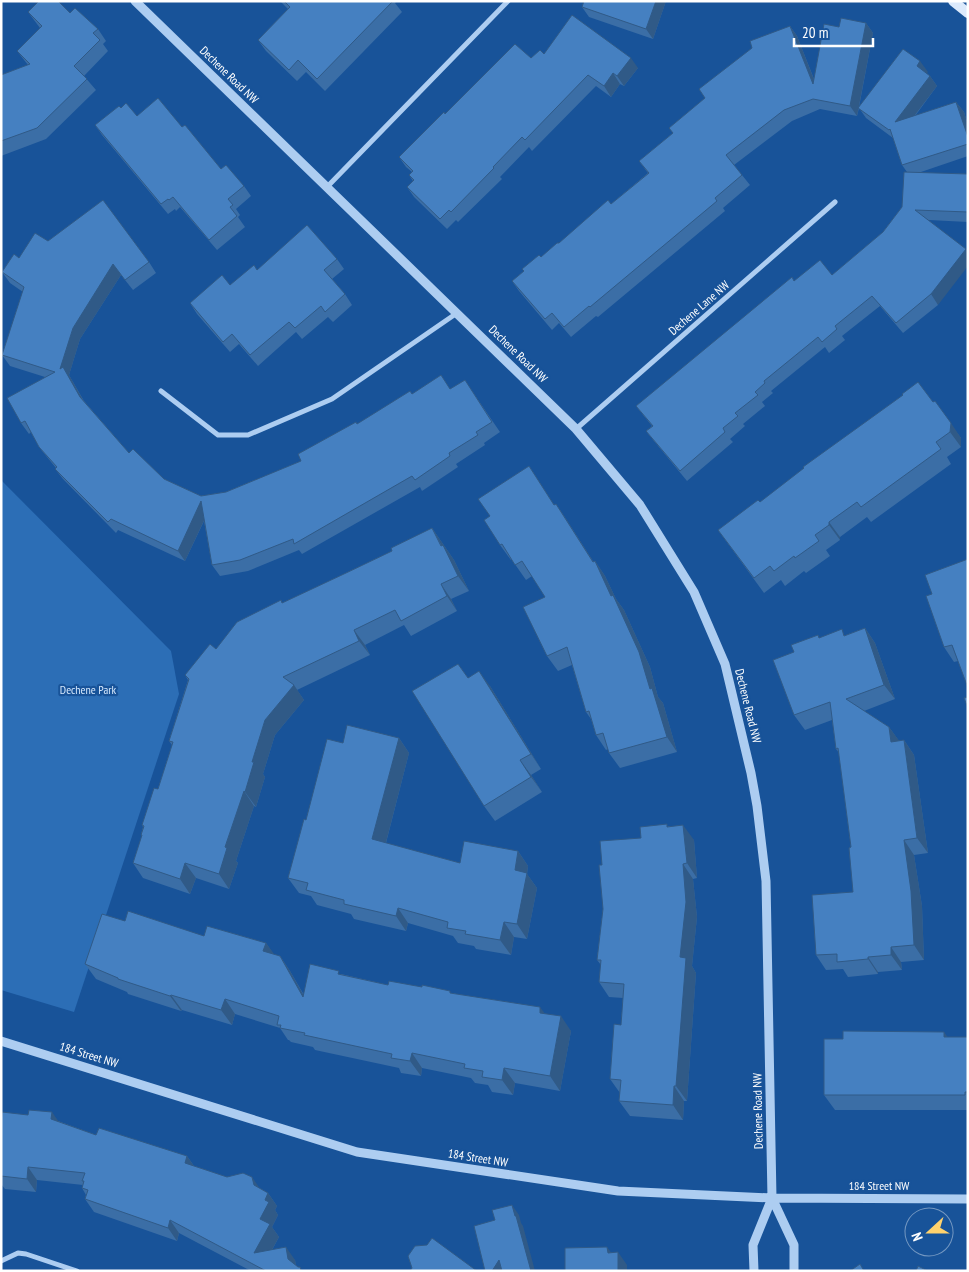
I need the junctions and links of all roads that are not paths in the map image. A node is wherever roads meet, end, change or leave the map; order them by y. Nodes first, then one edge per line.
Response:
1 (134, 1) edge
2 (508, 1) edge
3 (953, 1) edge
4 (968, 13) edge
5 (327, 187) junction
6 (835, 202) dead end
7 (457, 313) junction
8 (161, 391) dead end
9 (576, 429) junction
10 (1, 1040) edge
11 (772, 1198) junction
12 (968, 1199) edge
13 (1, 1261) edge
14 (76, 1271) edge
15 (754, 1271) edge
16 (794, 1271) edge

1 - 5 street, Dechene Road NW
2 - 5 street
3 - 4 main road
5 - 7 street, Dechene Road NW
6 - 9 street, Dechene Lane NW
7 - 8 street
7 - 9 street, Dechene Road NW
9 - 11 street, Dechene Road NW
10 - 11 street, 184 Street NW
11 - 12 street, 184 Street NW
11 - 15 street
11 - 16 street
13 - 14 street

